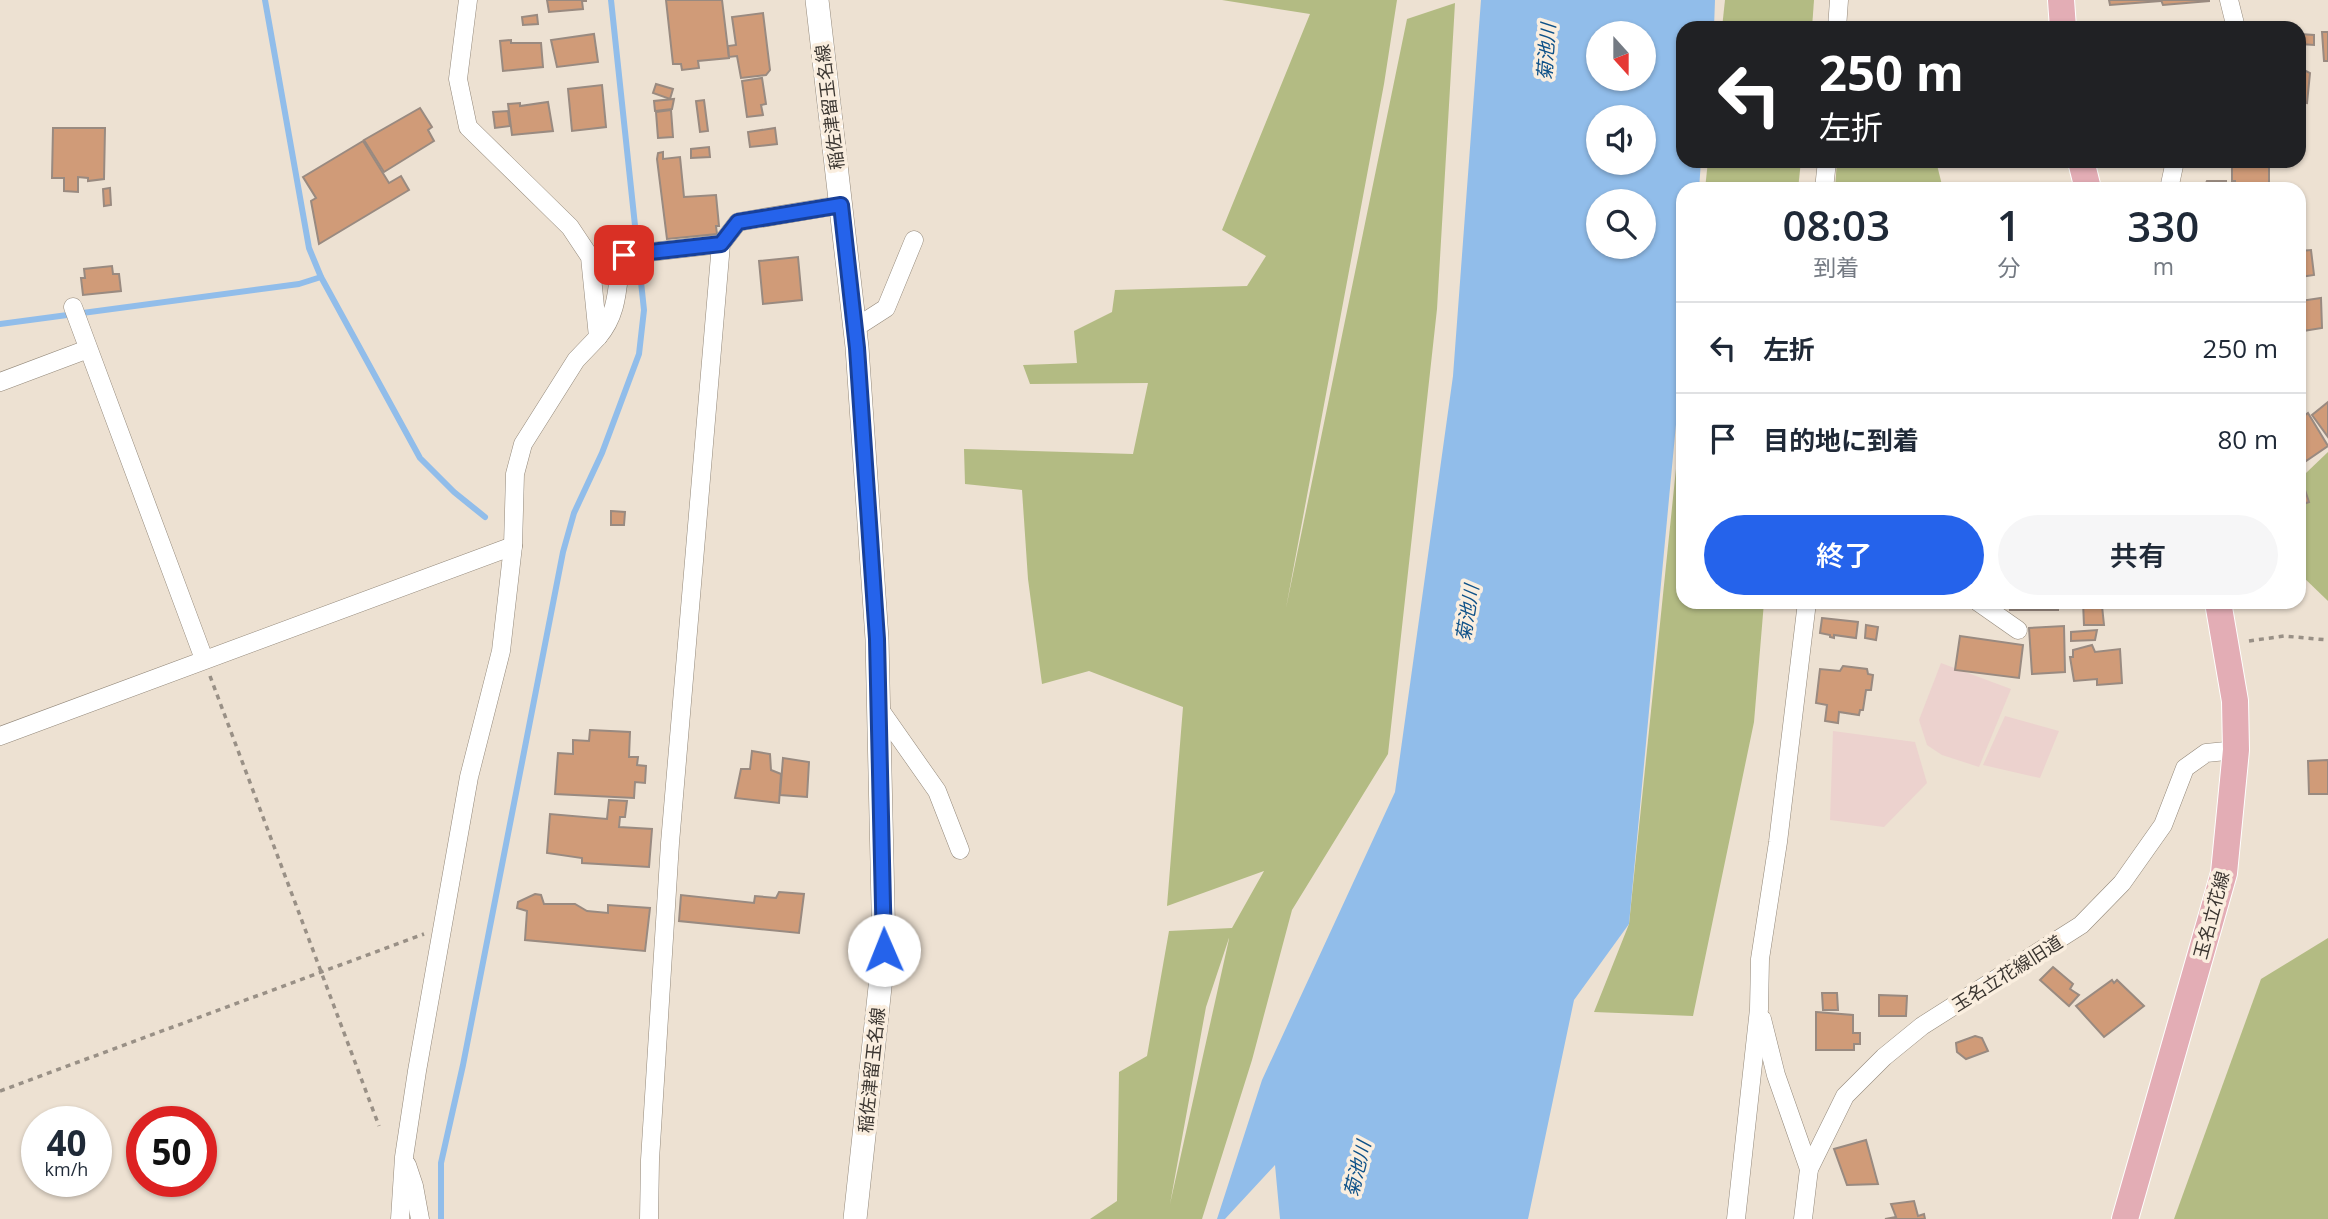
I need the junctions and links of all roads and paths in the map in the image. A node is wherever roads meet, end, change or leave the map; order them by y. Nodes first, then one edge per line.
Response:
1 (468, 0) edge
2 (817, 0) edge
3 (1839, 0) edge
4 (2061, 0) edge
5 (2229, 0) edge
6 (1838, 21) edge
7 (2062, 21) edge
8 (2234, 21) edge
9 (841, 205) junction
10 (914, 240) dead end
11 (721, 244) junction
12 (73, 307) dead end
13 (855, 328) junction
14 (598, 337) junction
15 (88, 349) junction
16 (0, 382) edge
17 (513, 546) junction
18 (1807, 609) edge
19 (1988, 609) edge
20 (2219, 609) edge
21 (2018, 630) dead end
22 (2328, 640) edge
23 (2227, 651) junction
24 (204, 659) junction
25 (878, 707) junction
26 (0, 736) edge
27 (2236, 750) junction
28 (960, 850) dead end
29 (443, 932) junction
30 (322, 971) junction
31 (1759, 1009) junction
32 (0, 1091) edge
33 (379, 1126) dead end
34 (404, 1157) junction
35 (1809, 1169) junction
36 (400, 1219) edge
37 (420, 1219) edge
38 (649, 1219) edge
39 (855, 1219) edge
40 (1736, 1219) edge
41 (1803, 1219) edge
42 (2125, 1219) edge

1 - 14 street
2 - 9 main road, 稲佐津留玉名線
3 - 6 street
4 - 7 main road
5 - 8 street
9 - 11 street
9 - 13 main road, 稲佐津留玉名線
10 - 13 street
11 - 14 street
11 - 38 street
12 - 15 street
13 - 25 main road, 稲佐津留玉名線
14 - 17 street
15 - 16 street
15 - 24 street
17 - 24 street
17 - 29 street
18 - 31 street
19 - 21 street
20 - 23 main road, 玉名立花線
22 - 23 path
23 - 27 main road, 玉名立花線
24 - 26 street
24 - 30 path
25 - 28 street
25 - 39 main road, 稲佐津留玉名線
27 - 35 street, 玉名立花線旧道
27 - 42 main road, 玉名立花線
29 - 30 path
29 - 34 street
30 - 32 path
30 - 33 path
31 - 35 street
31 - 40 street
34 - 36 street
34 - 37 street
35 - 41 street, 玉名立花線旧道

